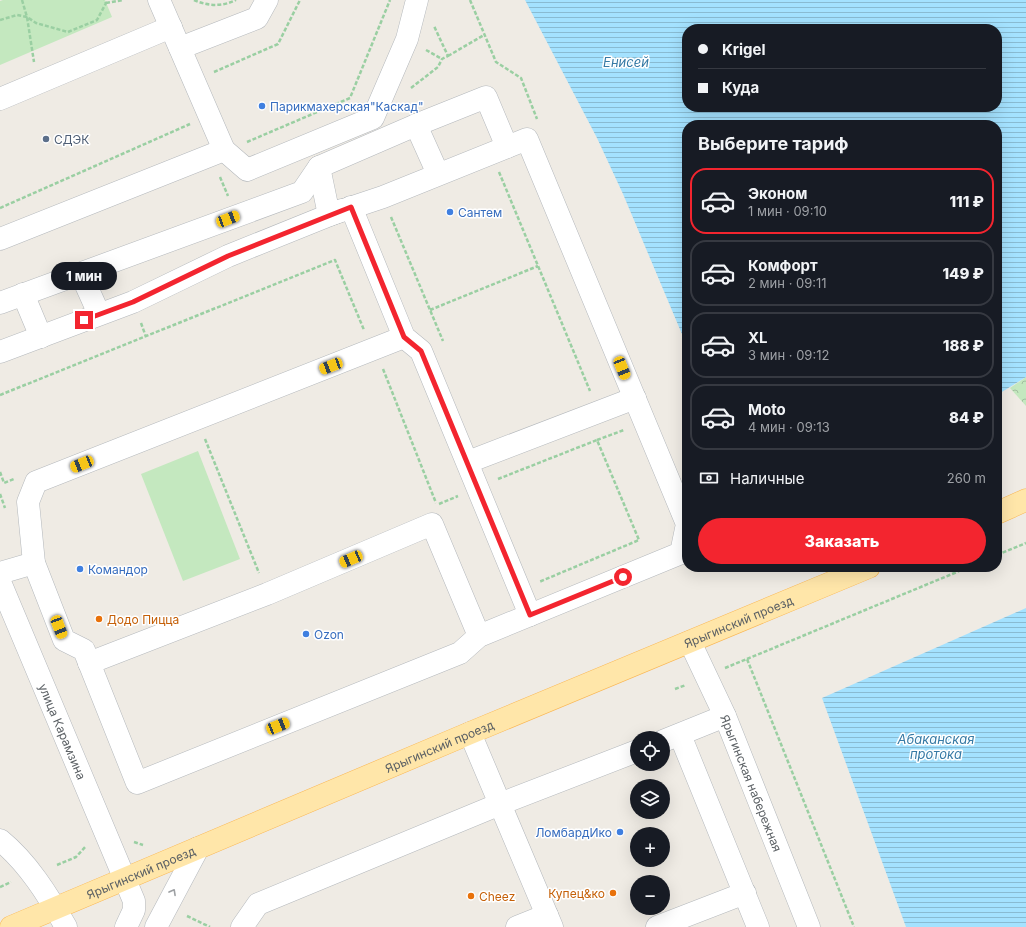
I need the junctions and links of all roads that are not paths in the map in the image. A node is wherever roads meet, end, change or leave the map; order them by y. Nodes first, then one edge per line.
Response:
1 (159, 0) edge
2 (267, 0) edge
3 (417, 0) edge
4 (171, 27) junction
5 (180, 48) junction
6 (0, 99) edge
7 (416, 125) junction
8 (234, 147) junction
9 (500, 150) junction
10 (320, 167) junction
11 (438, 174) junction
12 (351, 207) junction
13 (329, 215) junction
14 (0, 239) edge
15 (81, 274) junction
16 (23, 294) junction
17 (0, 302) edge
18 (99, 314) junction
19 (41, 337) junction
20 (404, 337) junction
21 (0, 352) edge
22 (635, 398) junction
23 (468, 462) junction
24 (1026, 500) edge
25 (1002, 510) edge
26 (682, 512) edge
27 (682, 548) edge
28 (34, 562) junction
29 (857, 572) edge
30 (0, 573) edge
31 (0, 582) edge
32 (530, 615) junction
33 (479, 636) junction
34 (690, 642) junction
35 (89, 663) junction
36 (725, 716) junction
37 (470, 733) junction
38 (672, 738) edge
39 (630, 754) edge
40 (500, 804) junction
41 (0, 840) edge
42 (198, 848) junction
43 (126, 880) junction
44 (745, 893) junction
45 (61, 918) edge
46 (550, 921) edge
47 (666, 925) edge
48 (11, 927) edge
49 (126, 927) edge
50 (156, 927) edge
51 (242, 927) edge
52 (517, 927) edge
53 (758, 927) edge
54 (809, 927) edge

1 - 4 street
2 - 5 street
3 - 8 street
4 - 5 street
4 - 6 street
5 - 8 street
7 - 9 street
7 - 10 street
7 - 11 street
8 - 14 street
9 - 11 street
9 - 22 street
10 - 13 street
10 - 15 street
11 - 12 street
12 - 13 street
12 - 20 street
13 - 18 street
15 - 16 street
15 - 18 street
16 - 17 street
16 - 19 street
18 - 19 street
19 - 21 street
20 - 23 street
20 - 28 street
22 - 23 street
22 - 26 street
23 - 32 street
24 - 25 main road
27 - 32 street
28 - 30 street
28 - 35 street
29 - 34 main road, Ярыгинский проезд
31 - 43 street, улица Карамзина
32 - 33 street
33 - 35 street
33 - 35 street
34 - 36 street, Ярыгинская набережная
34 - 37 main road, Ярыгинский проезд
36 - 38 street
36 - 54 street, Ярыгинская набережная
37 - 40 street
37 - 42 main road, Ярыгинский проезд
38 - 44 street
39 - 40 street
40 - 46 street
40 - 51 street
41 - 45 street
42 - 43 main road, Ярыгинский проезд
50 -> 42 street
43 - 45 main road, Ярыгинский проезд
43 - 49 street, улица Карамзина
44 - 47 street
44 - 53 street
45 - 48 main road, Ярыгинский проезд
46 - 52 street

